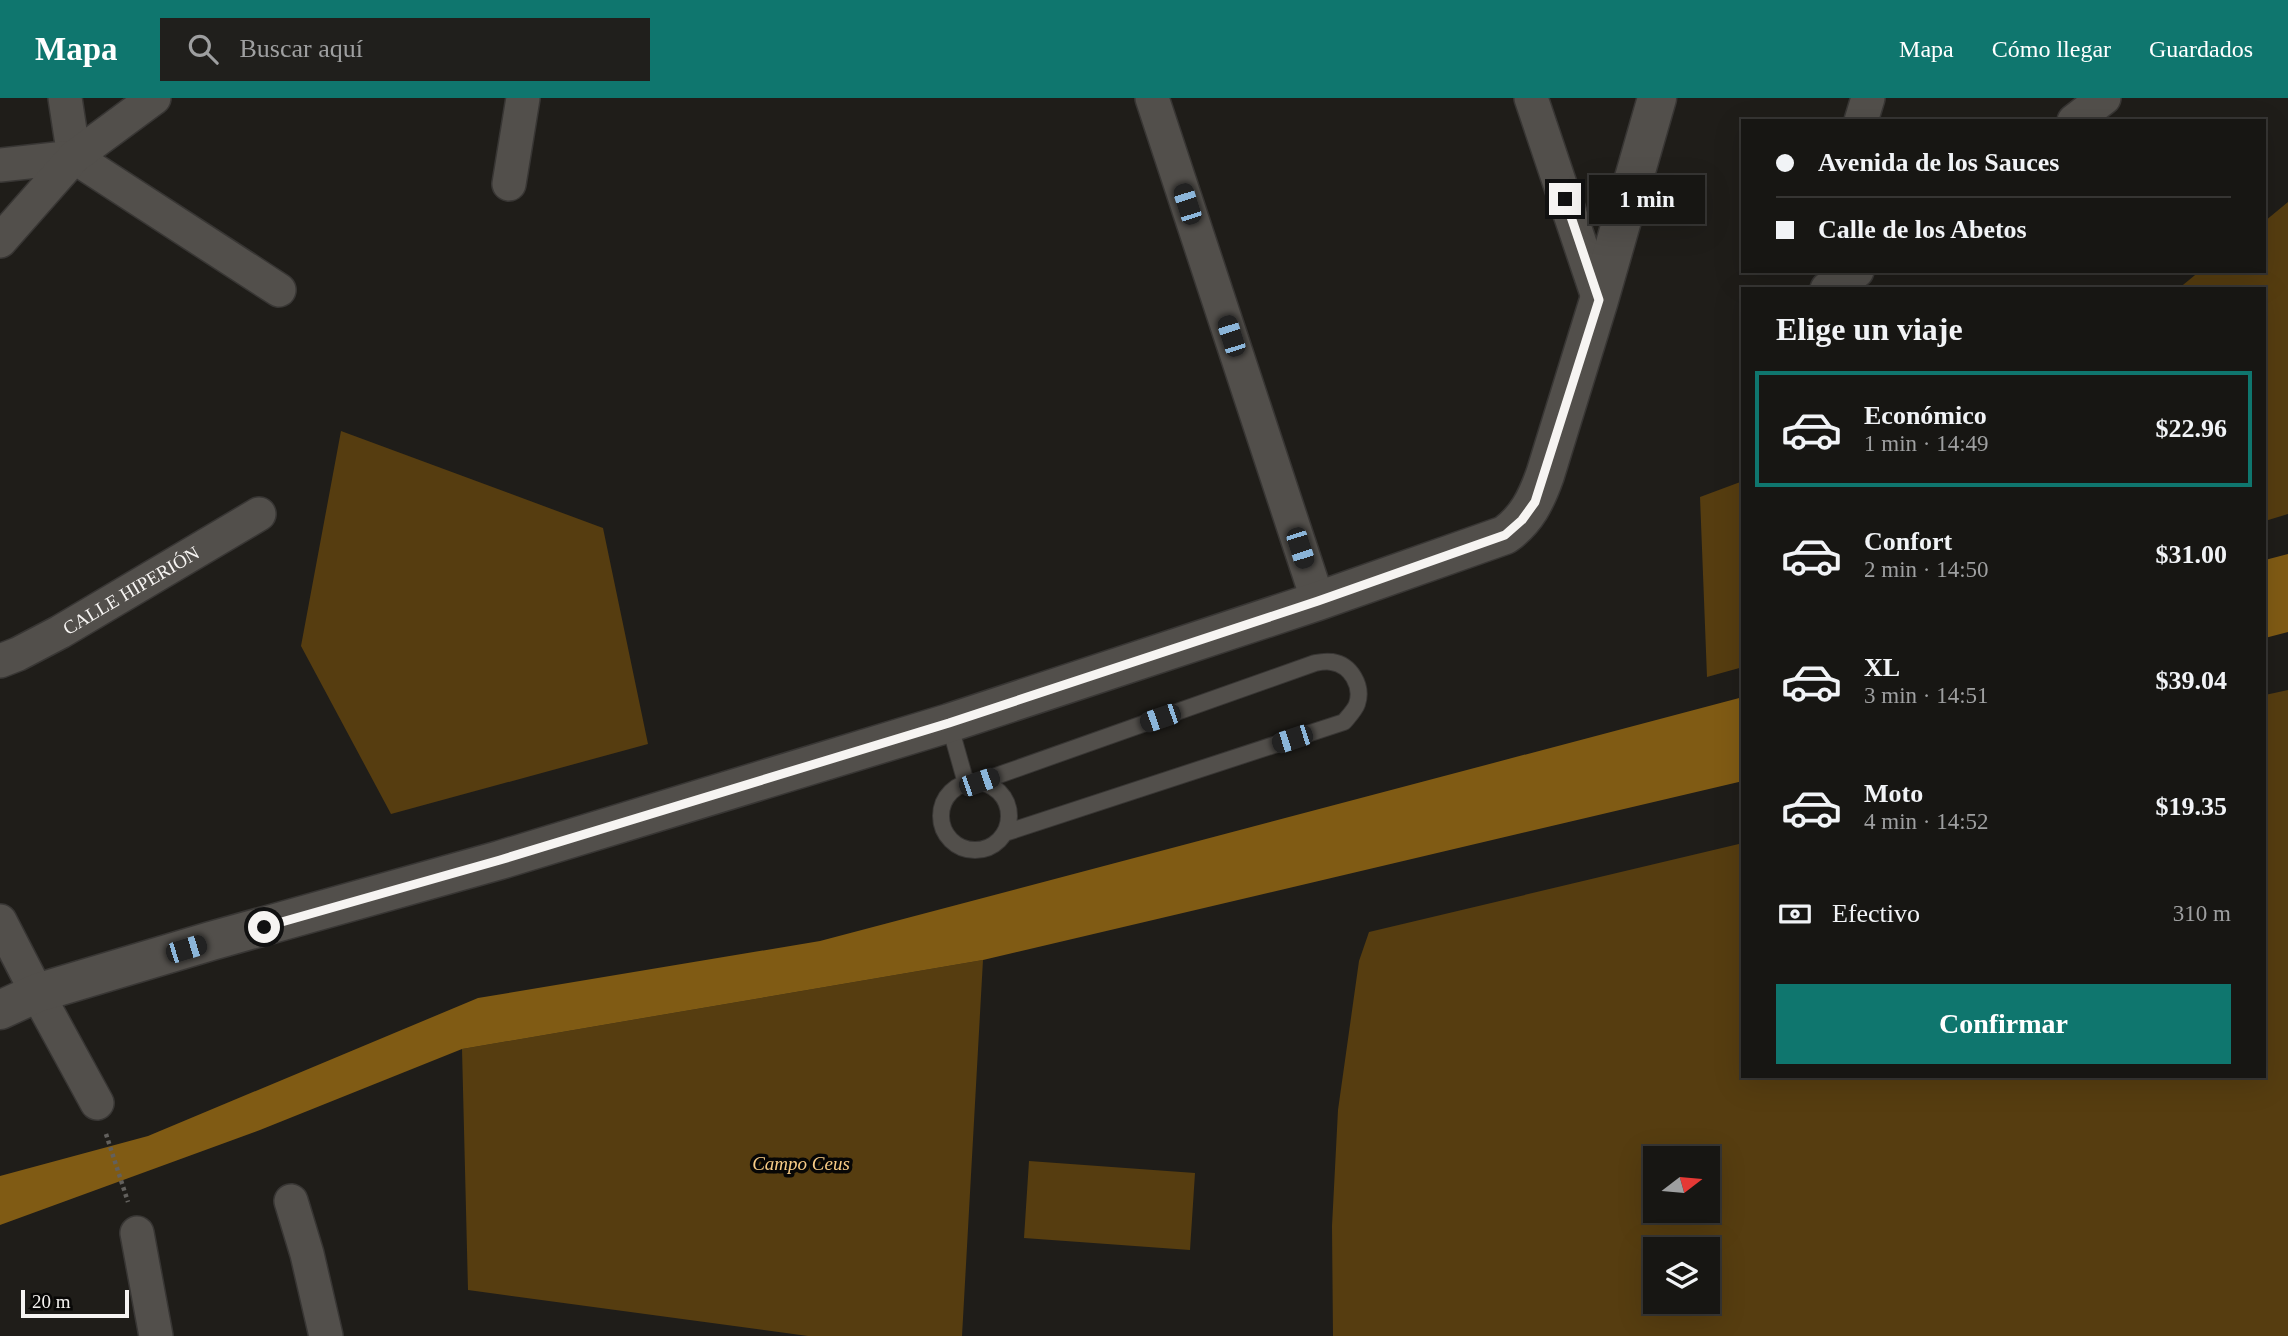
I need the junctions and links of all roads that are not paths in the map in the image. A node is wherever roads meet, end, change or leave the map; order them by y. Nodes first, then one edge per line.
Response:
1 (65, 98) edge
2 (154, 98) edge
3 (523, 98) edge
4 (1152, 98) edge
5 (1531, 98) edge
6 (1657, 98) edge
7 (1868, 98) edge
8 (2102, 99) edge
9 (1862, 119) edge
10 (2077, 119) edge
11 (74, 157) junction
12 (0, 165) edge
13 (509, 184) dead end
14 (0, 241) edge
15 (1854, 273) edge
16 (1830, 287) edge
17 (279, 290) dead end
18 (1599, 300) junction
19 (259, 514) dead end
20 (1318, 601) junction
21 (6, 649) edge
22 (949, 723) junction
23 (972, 783) junction
24 (1005, 833) junction
25 (0, 921) edge
26 (37, 993) junction
27 (0, 1010) edge
28 (97, 1103) road end
29 (291, 1202) dead end
30 (137, 1233) road end
31 (156, 1336) edge
32 (326, 1336) edge

1 - 11 street
2 - 11 street
3 - 13 street
4 - 20 street
5 - 18 street
6 - 18 main road
7 - 9 street
8 - 10 street
11 - 12 street
11 - 14 street
11 - 17 street
15 - 16 street
18 - 20 main road
19 - 21 street, CALLE HIPERIÓN
20 - 22 main road
22 - 23 lane
22 - 26 main road
23 - 24 lane
23 - 24 lane
23 - 24 lane
25 - 26 street
26 - 27 main road
26 - 28 street
29 - 32 street
30 - 31 street

